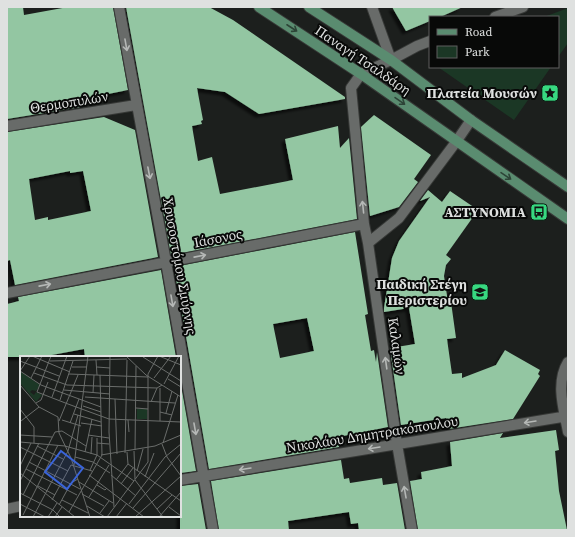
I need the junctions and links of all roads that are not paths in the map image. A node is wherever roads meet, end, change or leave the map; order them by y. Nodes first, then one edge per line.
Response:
1 (119, 7) edge
2 (260, 7) edge
3 (309, 7) edge
4 (372, 7) edge
5 (523, 7) edge
6 (498, 16) edge
7 (429, 41) edge
8 (390, 60) junction
9 (361, 74) junction
10 (136, 105) junction
11 (471, 120) junction
12 (7, 126) edge
13 (456, 142) junction
14 (568, 187) edge
15 (568, 219) edge
16 (364, 224) junction
17 (368, 242) junction
18 (166, 262) junction
19 (7, 293) edge
20 (568, 362) edge
21 (567, 416) edge
22 (568, 432) edge
23 (397, 444) junction
24 (203, 476) junction
25 (181, 480) edge
26 (20, 506) edge
27 (7, 509) edge
28 (213, 530) edge
29 (412, 530) edge

1 -> 10 street, Χρυσοστόμου Σμύρνης
2 -> 9 main road, Παναγή Τσαλδάρη
3 - 8 main road, Παναγή Τσαλδάρη
4 - 8 street
5 - 6 street
7 - 8 street
8 - 9 street
8 - 11 main road, Παναγή Τσαλδάρη
9 -> 13 main road, Παναγή Τσαλδάρη
16 -> 9 street, Καλαμών
10 - 12 street, Θερμοπυλών
10 -> 18 street, Χρυσοστόμου Σμύρνης
11 - 13 street
11 - 14 main road, Παναγή Τσαλδάρη
13 -> 15 main road, Παναγή Τσαλδάρη
13 - 17 street
16 - 17 street, Καλαμών
18 -> 16 street, Ιάσονος
23 -> 17 street, Καλαμών
19 -> 18 street, Ιάσονος
18 -> 24 street, Χρυσοστόμου Σμύρνης
20 - 21 street
21 - 22 street
21 -> 23 street, Νικολάου Δημητρακόπουλου
23 -> 24 street, Νικολάου Δημητρακόπουλου
29 -> 23 street, Καλαμών
24 - 25 street, Νικολάου Δημητρακόπουλου
24 - 28 street, Χρυσοστόμου Σμύρνης
26 - 27 street

